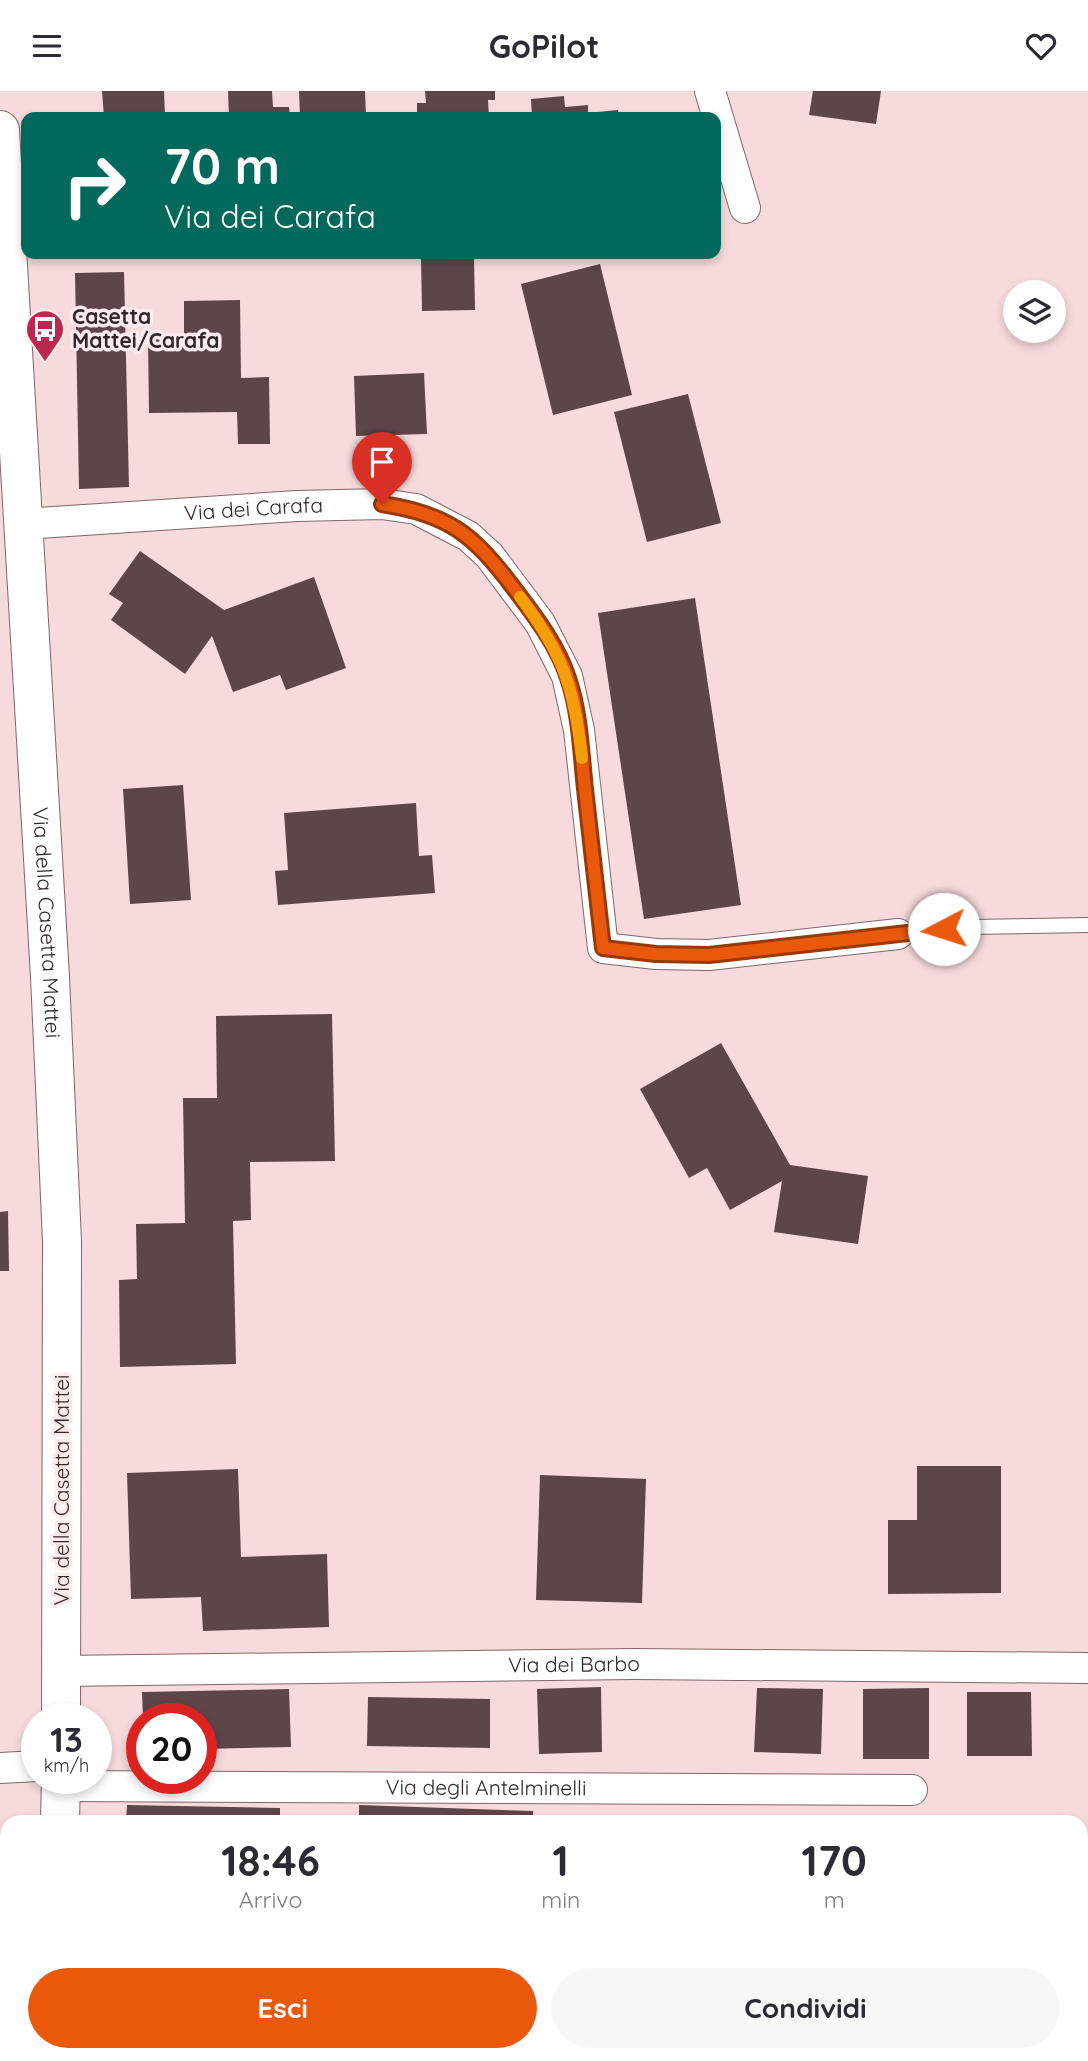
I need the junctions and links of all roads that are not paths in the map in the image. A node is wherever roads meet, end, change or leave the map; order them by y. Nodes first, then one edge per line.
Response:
1 (710, 91) edge
2 (716, 112) edge
3 (721, 127) edge
4 (0, 130) edge
5 (746, 208) dead end
6 (23, 524) junction
7 (1088, 925) edge
8 (898, 934) joint
9 (1088, 1668) edge
10 (61, 1671) junction
11 (61, 1703) edge
12 (0, 1768) edge
13 (21, 1776) edge
14 (112, 1788) edge
15 (912, 1790) dead end

1 - 2 street
3 - 5 street
4 - 6 main road, Via della Casetta Mattei
6 - 8 street, Via dei Carafa
6 - 10 main road, Via della Casetta Mattei
7 - 8 lane, Via dei Carafa
9 - 10 street, Via dei Barbo
10 - 11 main road, Via della Casetta Mattei
12 - 13 street, Via degli Antelminelli
14 - 15 street, Via degli Antelminelli

